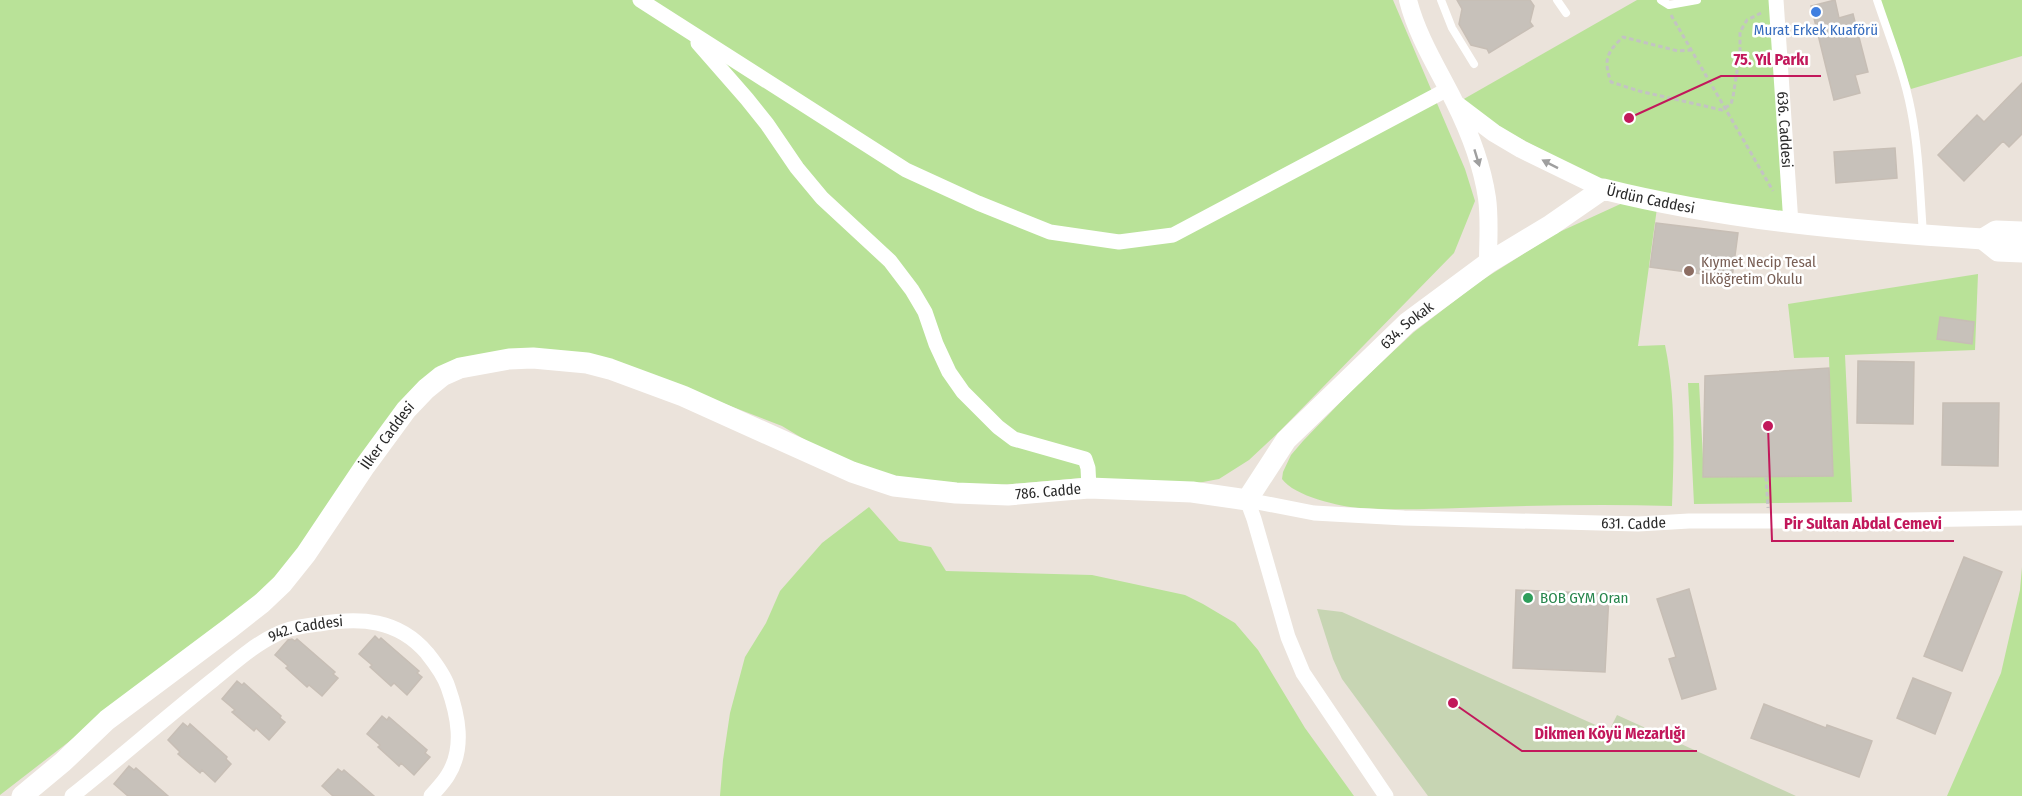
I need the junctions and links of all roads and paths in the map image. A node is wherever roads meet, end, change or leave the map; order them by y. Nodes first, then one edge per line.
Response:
1 (640, 0) edge
2 (1408, 0) edge
3 (1441, 0) edge
4 (1557, 0) edge
5 (1661, 0) edge
6 (1697, 0) edge
7 (1877, 0) edge
8 (1776, 3) edge
9 (1669, 5) junction
10 (1566, 14) dead end
11 (1692, 50) junction
12 (1474, 64) dead end
13 (1451, 97) junction
14 (1726, 108) junction
15 (1603, 189) junction
16 (1775, 195) dead end
17 (1791, 224) junction
18 (2022, 232) edge
19 (1923, 236) junction
20 (1983, 239) junction
21 (2022, 252) edge
22 (1488, 262) junction
23 (852, 472) joint
24 (1766, 477) dead end
25 (1089, 488) junction
26 (1247, 500) junction
27 (2022, 518) edge
28 (1768, 520) junction
29 (22, 796) edge
30 (72, 796) edge
31 (431, 796) edge
32 (1386, 796) edge

1 - 13 street
1 - 25 street
2 - 13 street, Ürdün Caddesi
3 - 12 lane
4 - 10 lane
5 - 9 lane
6 - 9 lane
7 - 19 lane
8 - 14 path
8 - 17 street, 636. Caddesi
9 - 11 path
11 - 14 path
11 - 14 path
15 -> 13 street, Ürdün Caddesi
13 -> 22 street
14 - 16 path
15 - 17 main road, Ürdün Caddesi
15 - 22 main road, 634. Sokak
17 - 19 main road, Ürdün Caddesi
18 - 20 main road, Ürdün Caddesi
19 - 20 main road, Ürdün Caddesi
20 - 21 main road, Ürdün Caddesi
22 - 26 main road, 634. Sokak
23 - 25 main road, 786. Cadde
23 - 29 main road, İlker Caddesi
24 - 28 path
25 - 26 main road, 786. Cadde
26 - 28 street, 631. Cadde
26 - 32 street
27 - 28 street, 631. Cadde
30 - 31 street, 942. Caddesi

